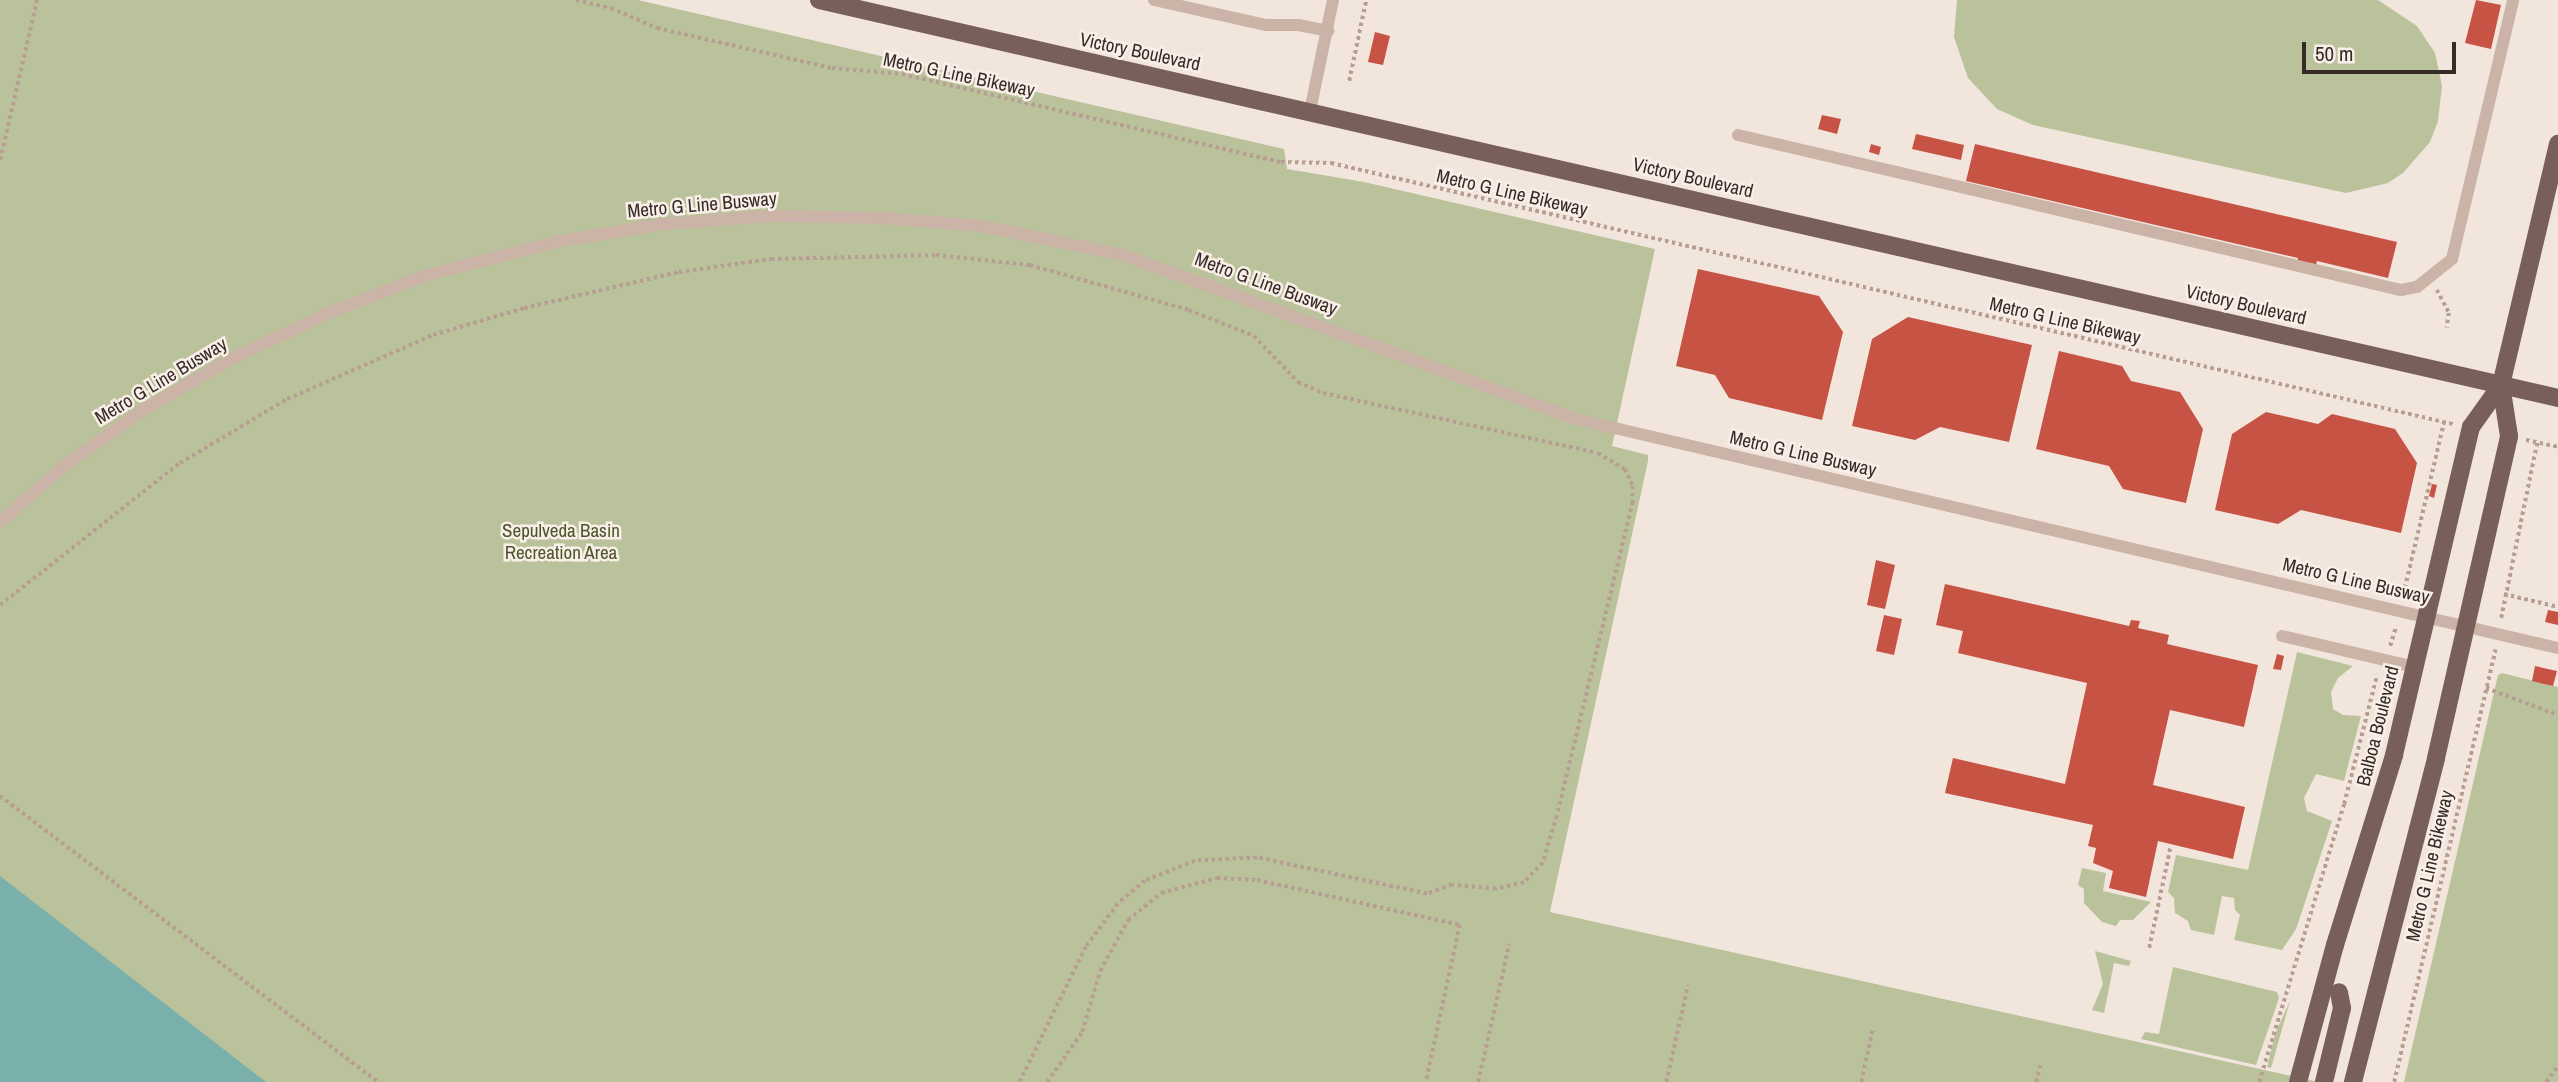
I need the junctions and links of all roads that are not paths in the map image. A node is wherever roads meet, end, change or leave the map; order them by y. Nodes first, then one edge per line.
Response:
1 (819, 0) edge
2 (1154, 0) edge
3 (1333, 0) edge
4 (2513, 0) edge
5 (1328, 31) junction
6 (1310, 111) junction
7 (1738, 135) dead end
8 (2558, 144) edge
9 (2501, 385) junction
10 (2558, 398) edge
11 (0, 522) edge
12 (2427, 617) junction
13 (2466, 626) junction
14 (2282, 636) dead end
15 (2558, 648) edge
16 (2414, 667) junction
17 (2340, 992) dead end
18 (2298, 1082) edge
19 (2324, 1082) edge
20 (2353, 1082) edge

1 - 6 main road, Victory Boulevard
2 - 5 lane
3 - 5 lane
4 - 7 lane
5 - 6 lane
6 - 9 main road, Victory Boulevard
8 - 9 main road, Balboa Boulevard
9 - 10 main road, Victory Boulevard
9 - 12 main road, Balboa Boulevard
9 - 13 main road, Balboa Boulevard
11 - 12 lane, Metro G Line Busway
12 - 13 lane, Metro G Line Busway
12 - 16 main road, Balboa Boulevard
13 - 15 lane, Metro G Line Busway
13 - 20 main road, Balboa Boulevard
14 - 16 lane
16 - 18 main road, Balboa Boulevard
17 - 19 main road

